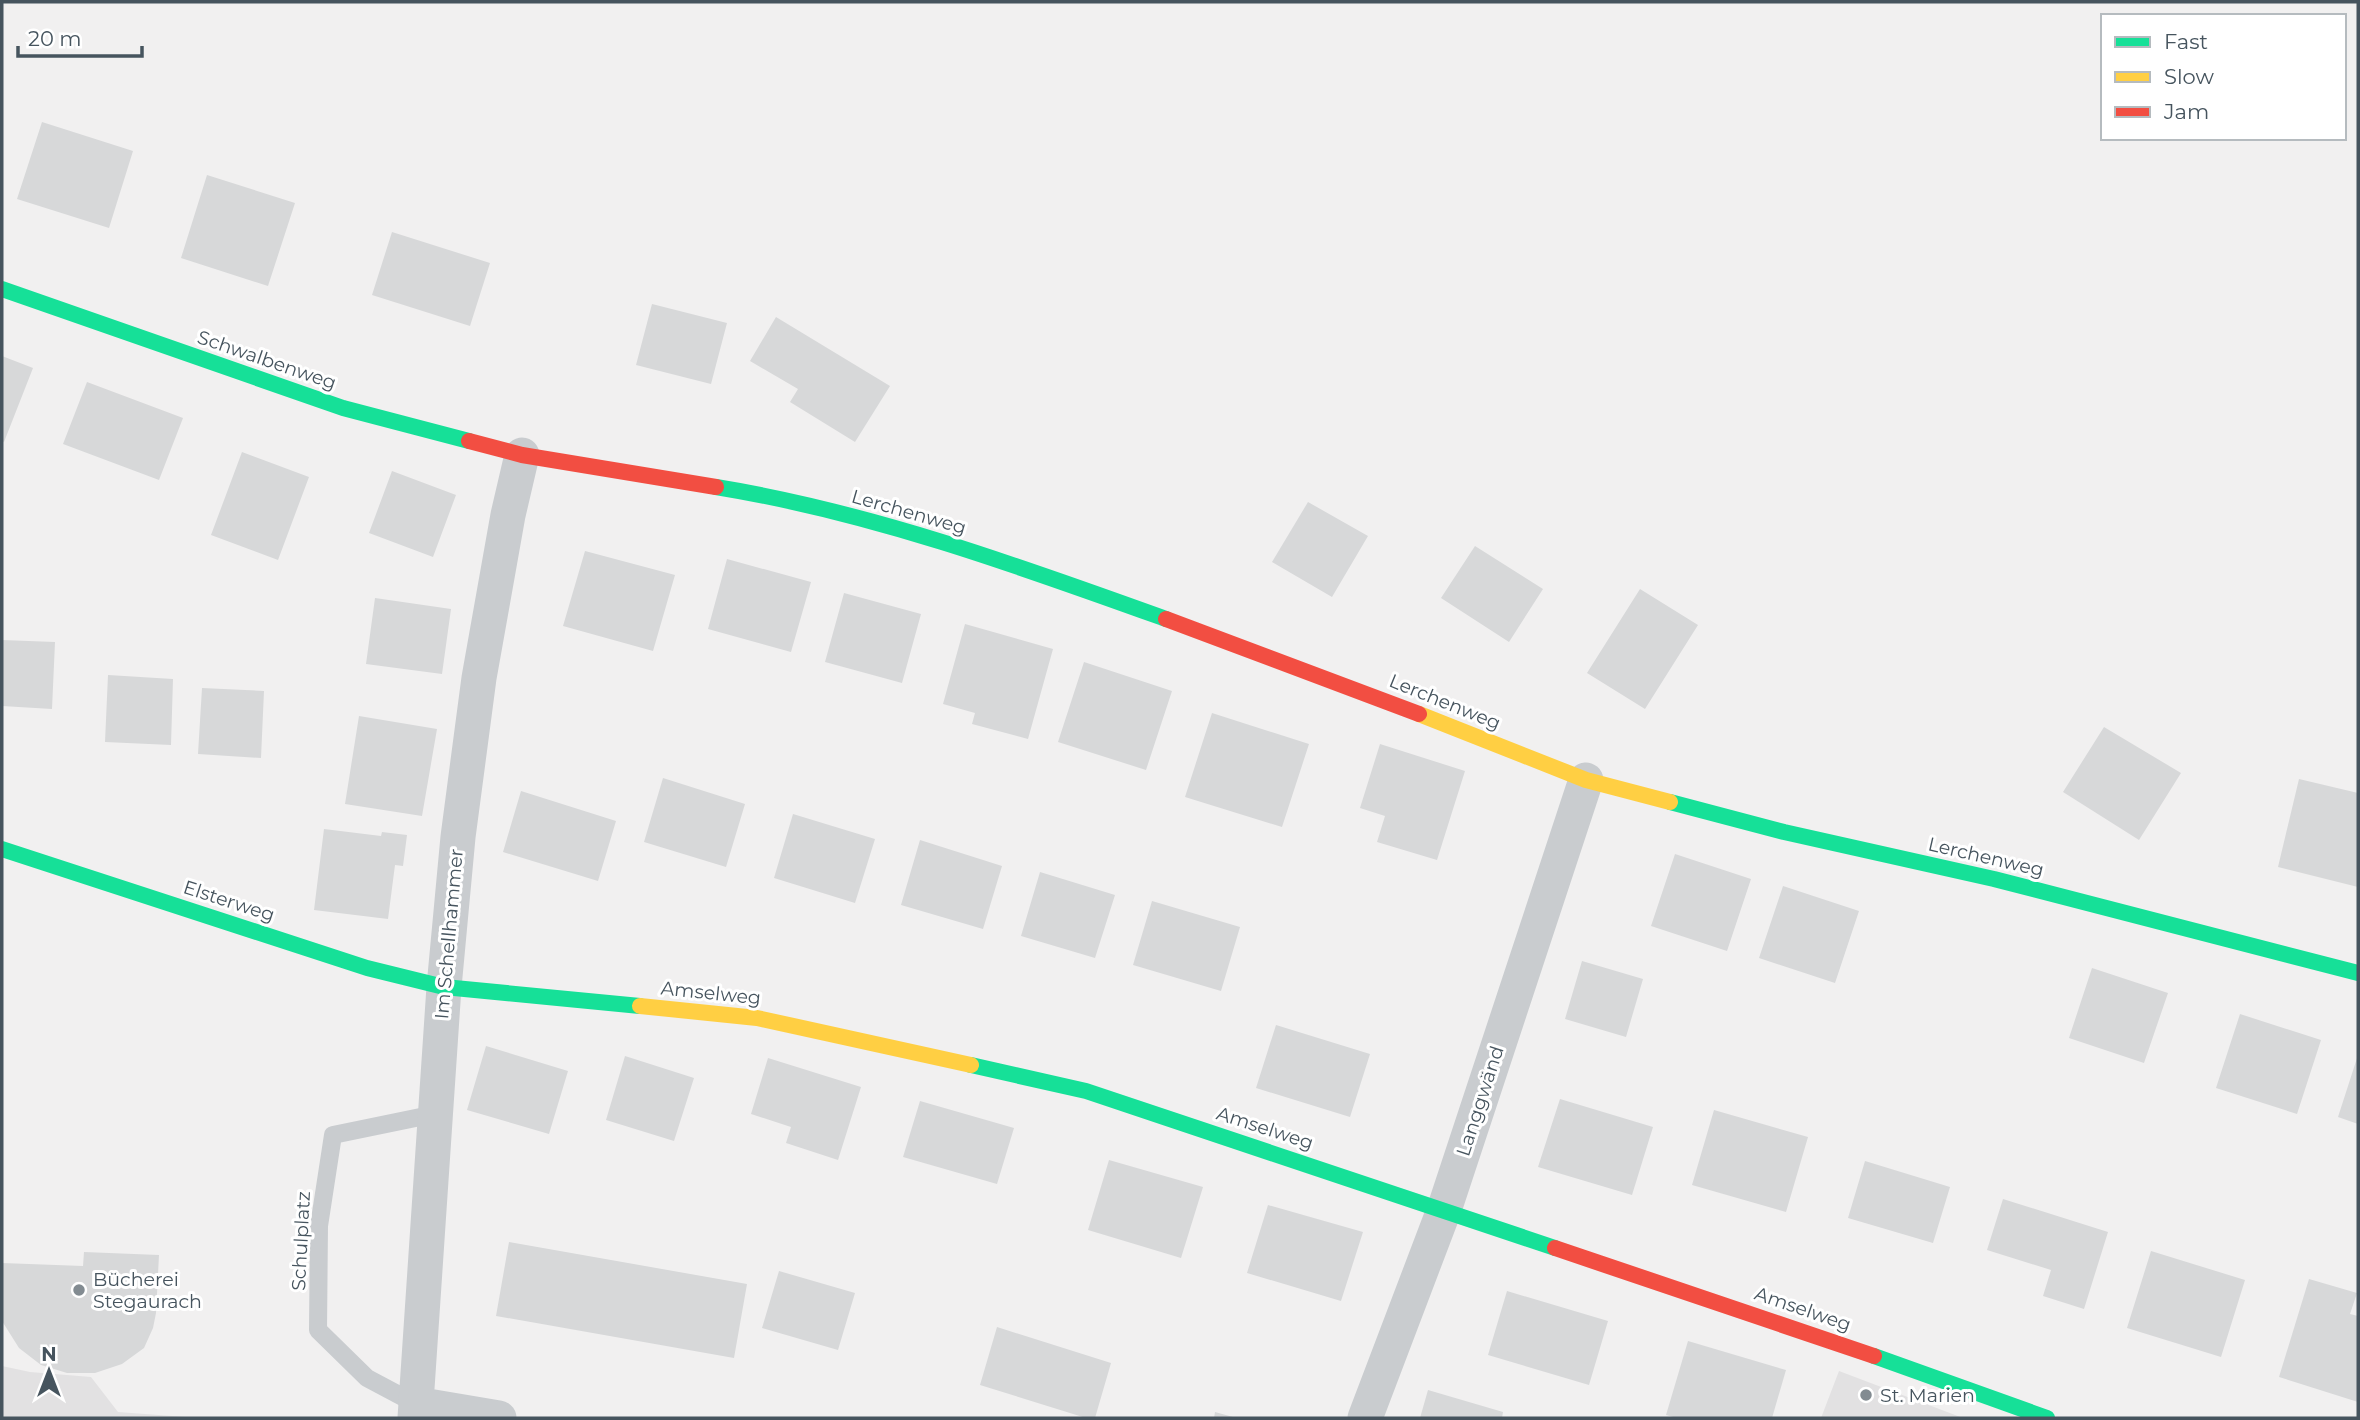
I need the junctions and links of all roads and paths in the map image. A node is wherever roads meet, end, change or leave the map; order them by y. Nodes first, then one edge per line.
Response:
1 (2, 289) edge
2 (522, 455) junction
3 (1586, 780) junction
4 (2, 849) edge
5 (2358, 973) edge
6 (444, 987) junction
7 (435, 1114) junction
8 (1444, 1210) junction
9 (415, 1411) edge
10 (499, 1418) edge
11 (1365, 1418) edge
12 (2047, 1418) edge

1 - 2 street, Schwalbenweg
2 - 3 street, Lerchenweg
2 - 6 street, Im Schellhammer
3 - 5 street, Lerchenweg
3 - 8 street, Langgwänd
4 - 6 street, Elsterweg
6 - 7 street, Im Schellhammer
6 - 8 street, Amselweg
7 - 9 street, Im Schellhammer
7 - 9 lane, Schulplatz
8 - 11 street, Langgwänd
8 - 12 street, Amselweg
9 - 10 street

